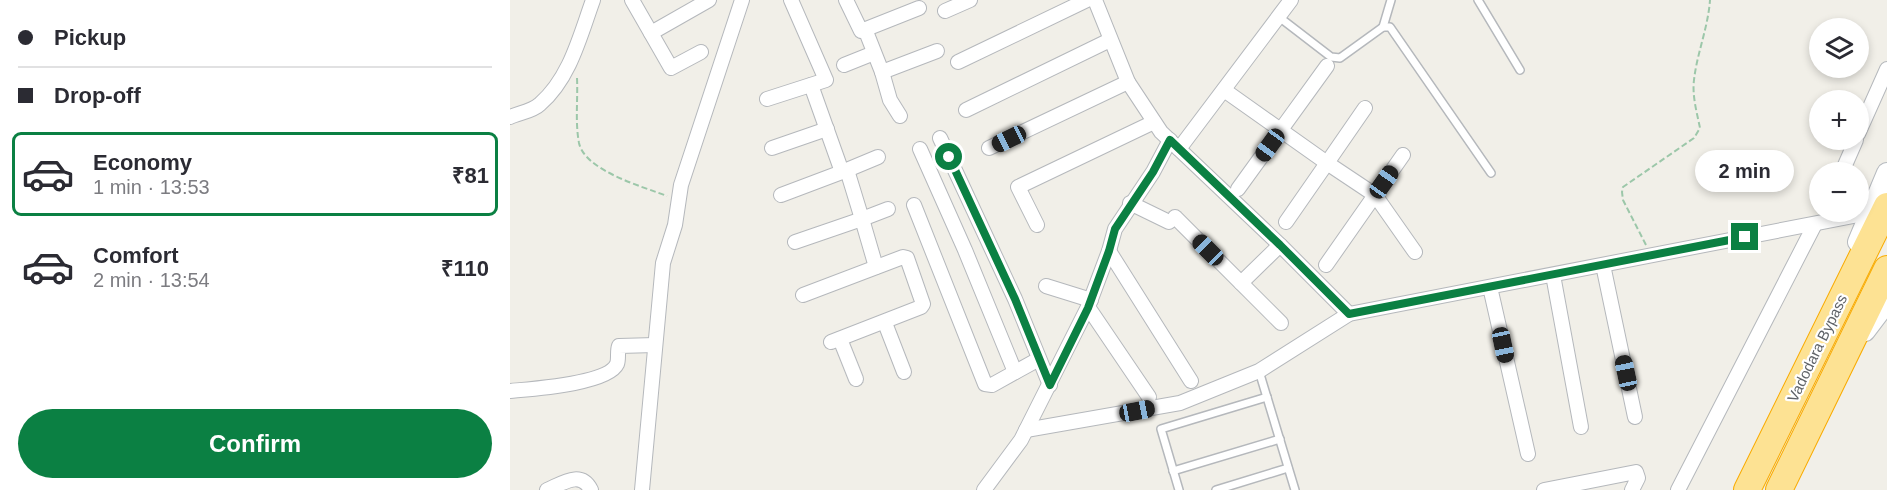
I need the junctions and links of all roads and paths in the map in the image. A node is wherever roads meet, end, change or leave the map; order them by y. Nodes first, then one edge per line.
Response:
1 (592, 0) edge
2 (632, 0) edge
3 (709, 0) edge
4 (742, 0) edge
5 (791, 0) edge
6 (846, 0) edge
7 (970, 0) edge
8 (1087, 0) edge
9 (1095, 0) edge
10 (1391, 0) edge
11 (1478, 0) edge
12 (1710, 0) edge
13 (1282, 7) edge
14 (919, 8) dead end
15 (945, 11) dead end
16 (1383, 27) junction
17 (865, 29) junction
18 (651, 33) junction
19 (1110, 40) junction
20 (937, 51) dead end
21 (701, 52) dead end
22 (874, 53) junction
23 (571, 60) junction
24 (958, 62) dead end
25 (844, 65) dead end
26 (1328, 66) dead end
27 (1887, 69) edge
28 (1520, 70) dead end
29 (882, 72) junction
30 (1128, 82) junction
31 (811, 85) junction
32 (1224, 90) junction
33 (767, 99) dead end
34 (1365, 108) dead end
35 (1869, 109) edge
36 (966, 110) dead end
37 (900, 116) dead end
38 (510, 117) edge
39 (1154, 122) junction
40 (827, 129) junction
41 (1280, 130) junction
42 (940, 138) dead end
43 (1174, 144) junction
44 (772, 148) dead end
45 (989, 148) dead end
46 (920, 149) dead end
47 (1403, 155) dead end
48 (878, 157) dead end
49 (1327, 163) junction
50 (845, 171) junction
51 (1491, 173) dead end
52 (1887, 173) edge
53 (1238, 189) dead end
54 (781, 195) dead end
55 (1375, 195) junction
56 (678, 201) junction
57 (1130, 203) junction
58 (914, 205) dead end
59 (888, 208) dead end
60 (1878, 210) edge
61 (862, 219) junction
62 (1286, 222) dead end
63 (1820, 222) edge
64 (1815, 224) junction
65 (1037, 225) dead end
66 (795, 242) dead end
67 (1280, 245) junction
68 (1109, 251) junction
69 (1415, 252) dead end
70 (1651, 256) junction
71 (1326, 265) dead end
72 (1603, 265) junction
73 (876, 267) junction
74 (1887, 269) edge
75 (1553, 275) junction
76 (1241, 283) junction
77 (1046, 286) dead end
78 (1491, 287) junction
79 (802, 295) dead end
80 (1887, 302) edge
81 (1089, 304) junction
82 (1349, 314) junction
83 (885, 323) junction
84 (1281, 323) dead end
85 (655, 345) junction
86 (1039, 359) junction
87 (1842, 361) junction
88 (1259, 371) junction
89 (904, 372) dead end
90 (1015, 372) junction
91 (856, 379) dead end
92 (1191, 381) dead end
93 (1050, 385) junction
94 (510, 391) edge
95 (1149, 397) dead end
96 (1267, 397) junction
97 (1635, 417) dead end
98 (1581, 427) dead end
99 (1026, 430) junction
100 (1280, 439) junction
101 (1528, 454) dead end
102 (1288, 468) junction
103 (1173, 471) junction
104 (547, 490) edge
105 (591, 490) edge
106 (642, 490) edge
107 (984, 490) edge
108 (1179, 490) edge
109 (1216, 490) edge
110 (1295, 490) edge
111 (1544, 490) edge
112 (1632, 490) edge
113 (1678, 490) edge
114 (1747, 490) edge
115 (1779, 490) edge

1 - 23 street
2 - 18 street
3 - 18 street
4 - 56 street
5 - 31 street
6 - 17 street
7 - 15 street
8 - 24 street
9 - 19 street
10 - 16 lane
11 - 28 lane
12 - 70 path
13 - 16 lane
13 - 32 street
14 - 17 street
16 - 51 lane
17 - 22 street
18 - 21 street
19 - 30 street
19 - 36 street
20 - 29 street
22 - 25 street
22 - 29 street
23 - 38 street
23 - 56 path
26 - 41 street
27 - 35 street
29 - 37 street
30 - 39 street
30 - 45 street
31 - 33 street
31 - 40 street
32 - 41 street
32 - 43 street
34 - 49 street
39 - 43 street
39 - 65 street
40 - 44 street
40 - 50 street
41 - 49 street
41 - 53 street
42 - 86 street
43 - 57 street
43 - 67 street
46 - 90 street
47 - 55 street
48 - 50 street
49 - 55 street
49 - 62 street
50 - 54 street
50 - 61 street
52 - 60 street
55 - 69 street
55 - 71 street
56 - 85 street
57 - 68 street
57 - 76 street
58 - 90 street
59 - 61 street
60 - 114 highway, Vadodara Bypass
61 - 66 street
61 - 73 street
63 - 64 street
64 - 70 street
64 - 113 street
67 - 76 street
67 - 82 street
68 - 81 street
68 - 92 street
70 - 72 street
72 - 75 street
72 - 97 street
73 - 79 street
73 - 83 street
74 - 87 highway, Vadodara Bypass
75 - 78 street
75 - 98 street
76 - 84 street
77 - 81 street
78 - 82 street
78 - 101 street
80 - 87 street
81 - 93 street
81 - 95 street
82 - 88 street
83 - 89 street
83 - 91 street
85 - 94 street
85 - 106 street
86 - 90 street
86 - 93 street
87 - 115 highway, Vadodara Bypass
88 - 96 lane
88 - 99 street
93 - 99 street
96 - 100 lane
96 - 103 lane
99 - 107 street
100 - 102 lane
100 - 103 lane
102 - 109 lane
102 - 110 lane
103 - 108 lane
104 - 105 street
111 - 112 street

